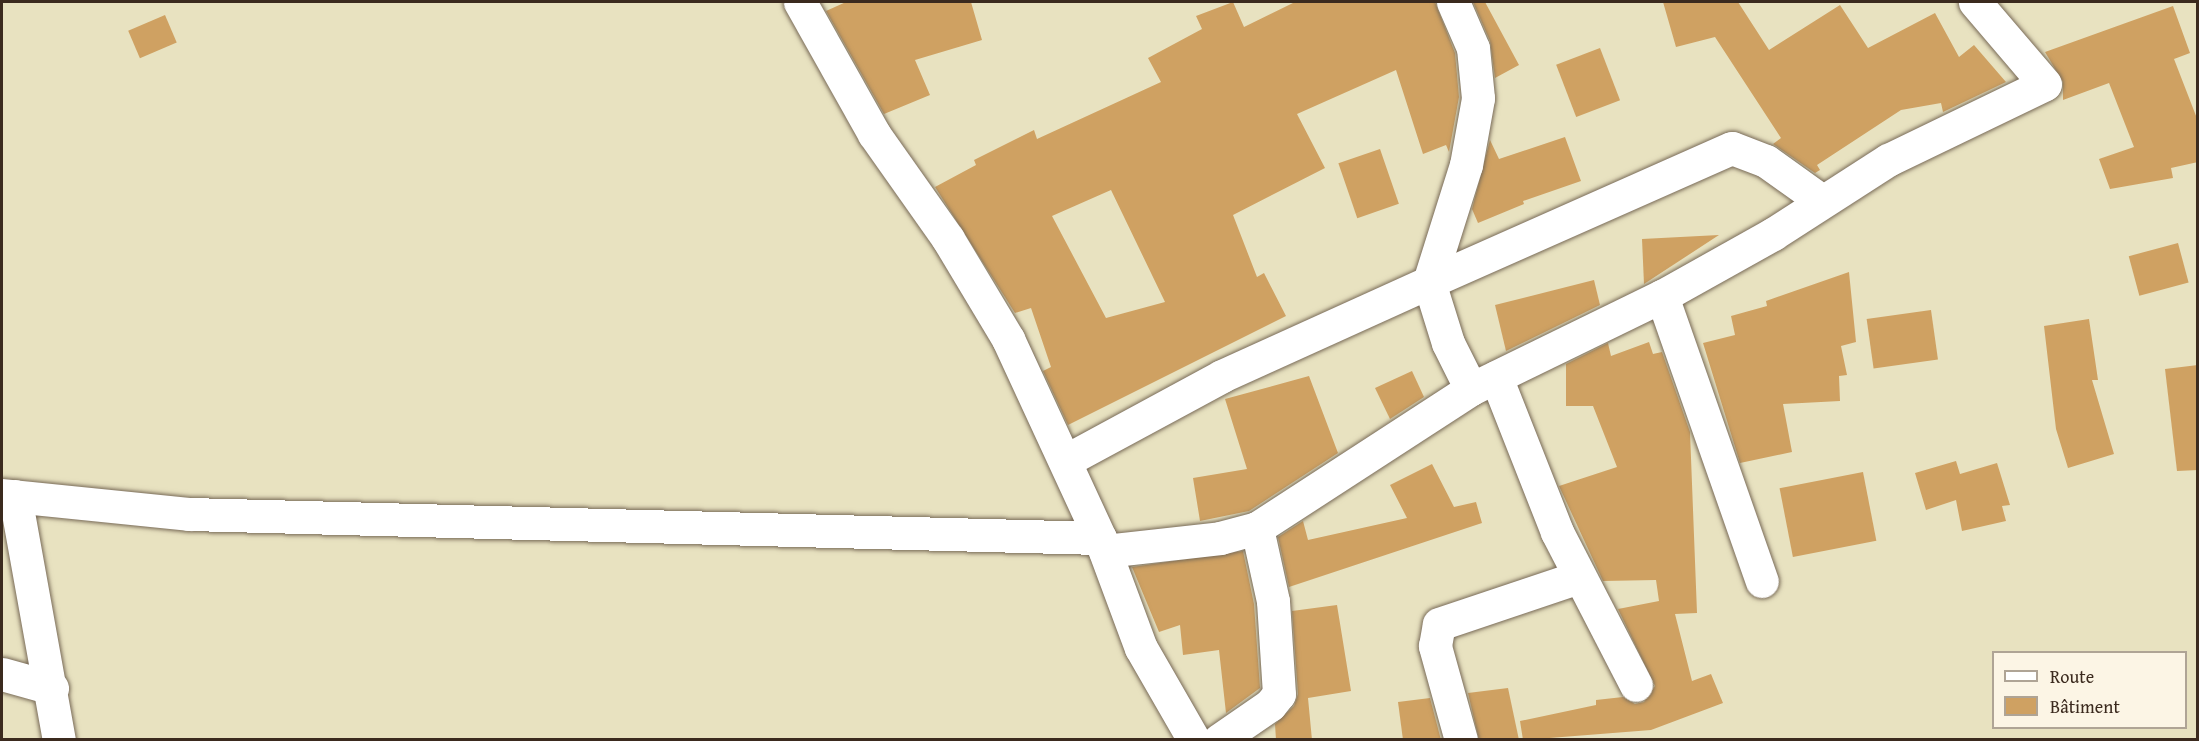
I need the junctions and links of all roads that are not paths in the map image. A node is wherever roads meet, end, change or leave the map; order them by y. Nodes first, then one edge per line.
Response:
1 (801, 2) edge
2 (1453, 2) edge
3 (1975, 2) edge
4 (1822, 201) junction
5 (1429, 282) junction
6 (1662, 296) junction
7 (1484, 383) junction
8 (1065, 461) junction
9 (8, 496) edge
10 (1257, 528) junction
11 (1102, 545) junction
12 (1579, 577) junction
13 (1762, 581) dead end
14 (2, 674) edge
15 (1636, 686) dead end
16 (52, 688) junction
17 (59, 740) edge
18 (1194, 740) edge
19 (1219, 740) edge
20 (1461, 740) edge

1 - 8 street
2 - 5 street
3 - 4 street
4 - 5 street
4 - 6 street
5 - 7 street
5 - 8 street
6 - 7 street
6 - 13 street
7 - 10 street
7 - 12 street
8 - 11 street
9 - 11 street
9 - 16 street
10 - 11 street
10 - 19 street
11 - 18 street
12 - 15 street
12 - 20 street
14 - 16 street
16 - 17 street

